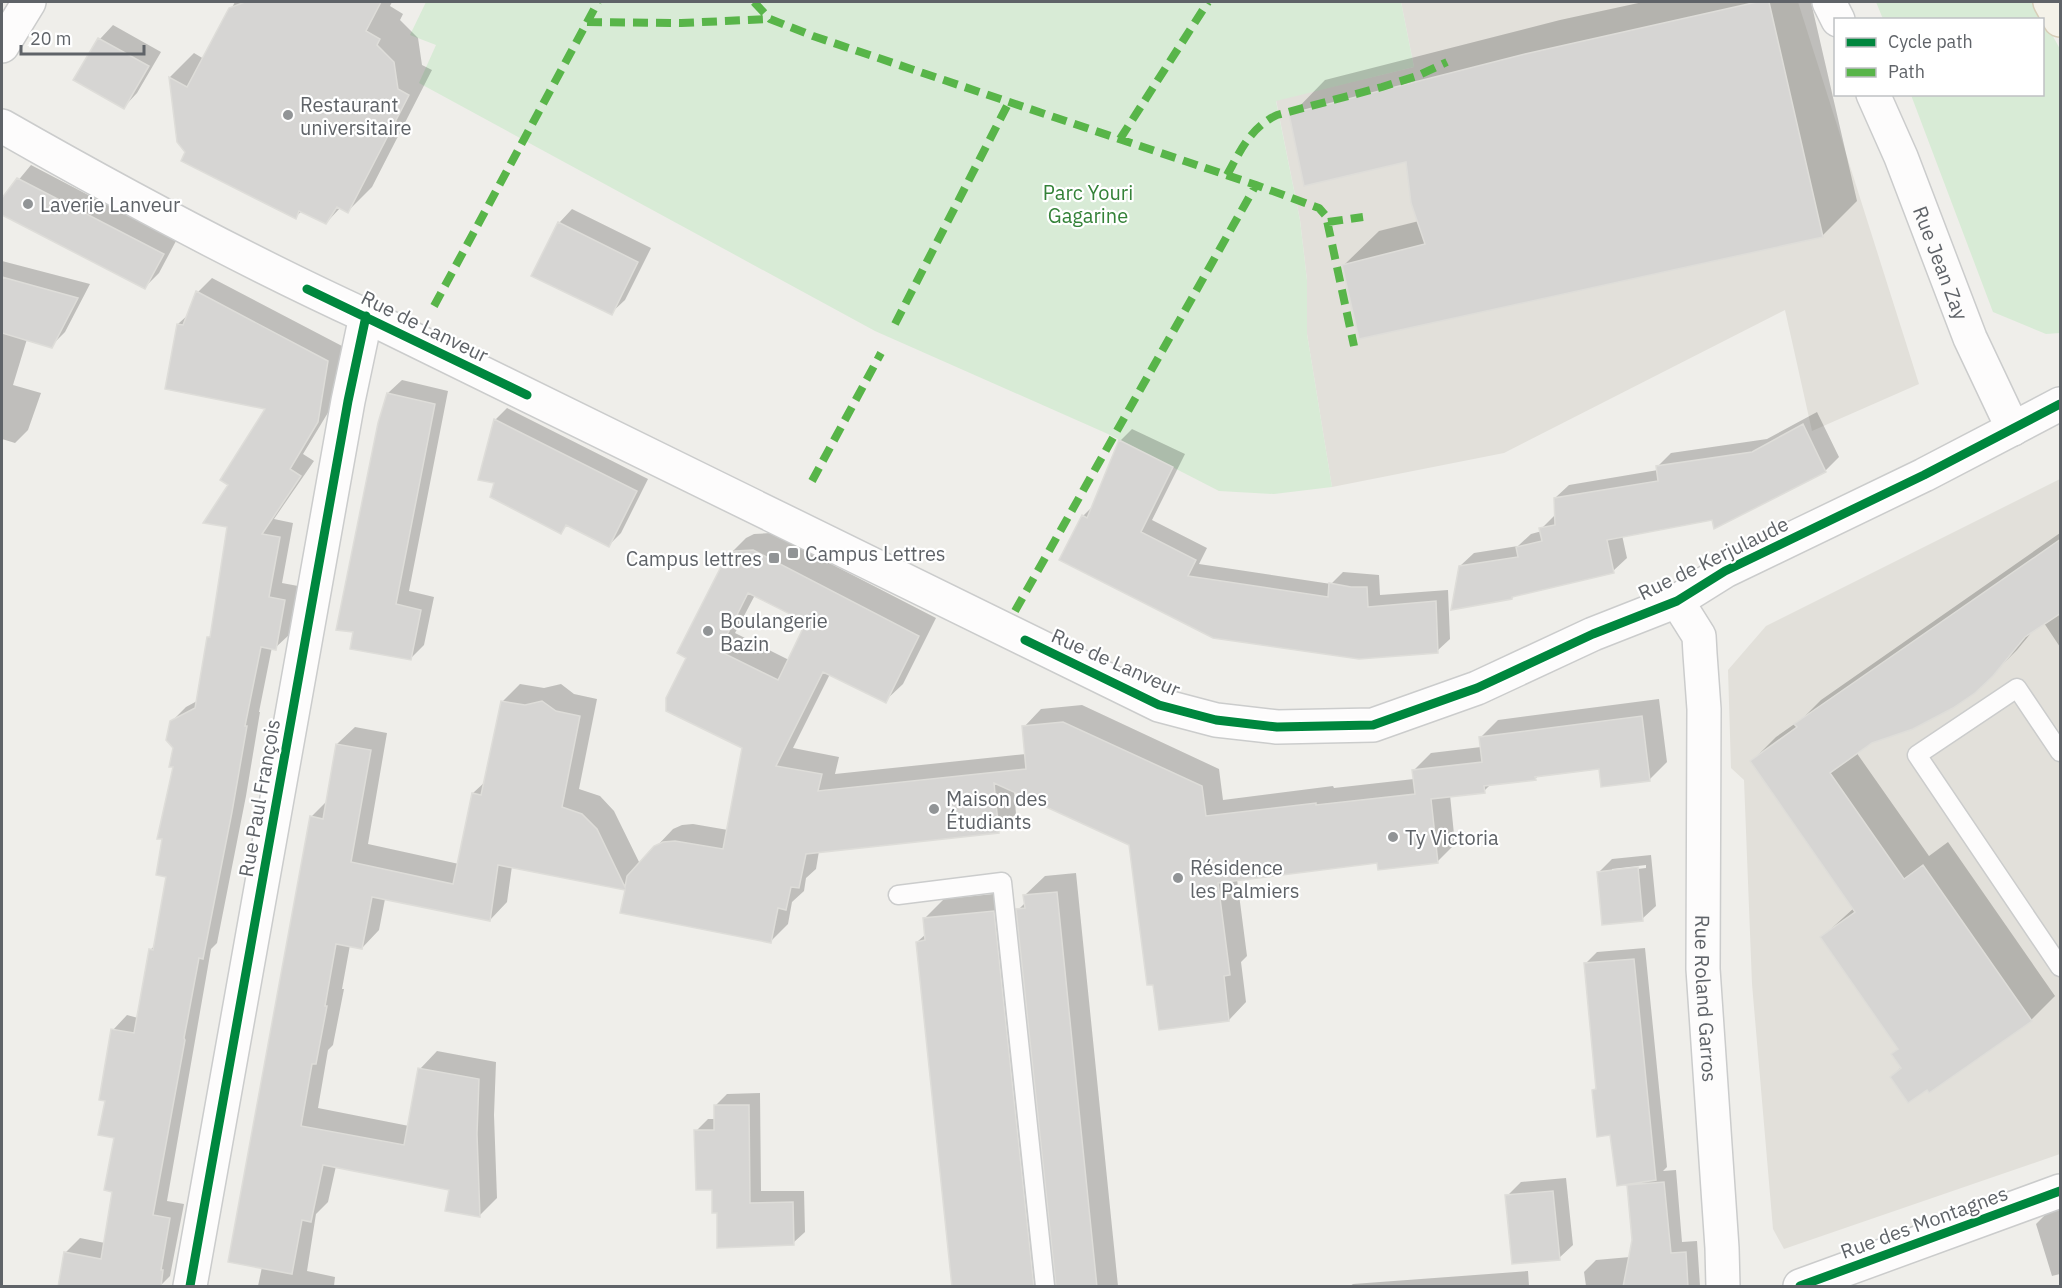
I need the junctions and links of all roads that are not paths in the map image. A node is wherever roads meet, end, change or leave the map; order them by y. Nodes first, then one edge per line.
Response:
1 (29, 2) edge
2 (1828, 2) edge
3 (2050, 2) edge
4 (1837, 18) edge
5 (2061, 20) edge
6 (2, 46) edge
7 (1874, 96) edge
8 (2, 126) edge
9 (366, 316) junction
10 (2061, 404) edge
11 (2013, 429) junction
12 (1677, 601) junction
13 (1373, 725) joint
14 (2061, 752) edge
15 (898, 896) dead end
16 (2061, 967) edge
17 (2061, 1191) edge
18 (190, 1287) edge
19 (1045, 1287) edge
20 (1723, 1287) edge
21 (1800, 1287) edge

1 - 6 street
2 - 4 street
3 - 5 main road
7 - 11 street, Rue Jean Zay
8 - 9 street, Rue de Lanveur
9 - 13 street, Rue de Lanveur
9 - 18 street, Rue Paul François
10 - 11 street, Rue de Kerjulaude
11 - 12 street, Rue de Kerjulaude
12 - 13 street, Rue de Kerjulaude
12 - 20 street, Rue Roland Garros
14 - 16 lane
15 - 19 lane
17 - 21 street, Rue des Montagnes

